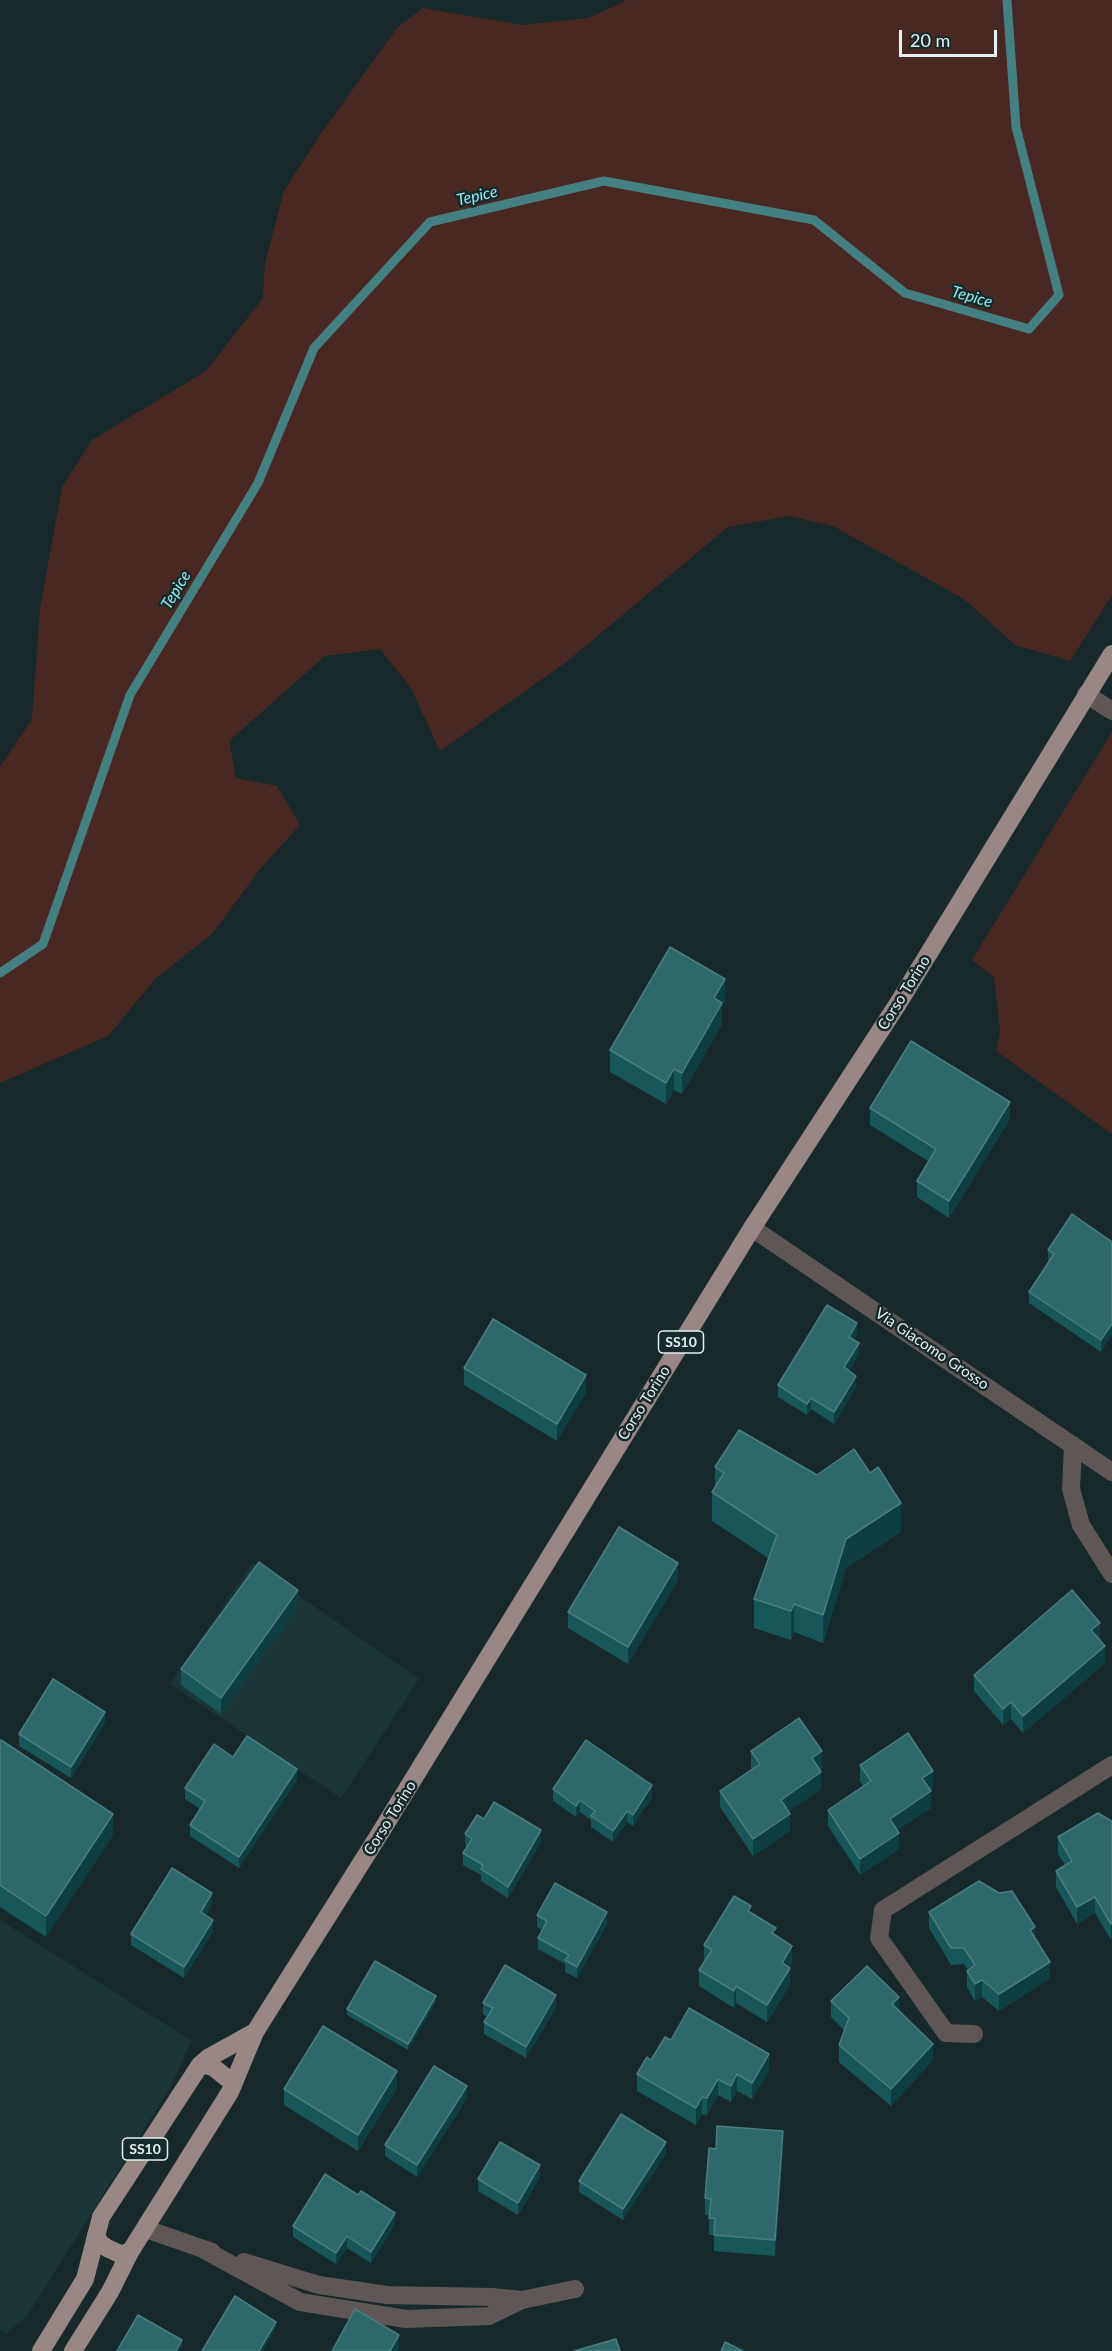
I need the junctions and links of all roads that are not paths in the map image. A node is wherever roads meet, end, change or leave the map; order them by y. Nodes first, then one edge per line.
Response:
1 (1112, 654) edge
2 (1086, 694) junction
3 (1112, 711) edge
4 (752, 1228) junction
5 (1073, 1445) junction
6 (1112, 1472) edge
7 (1112, 1574) edge
8 (1112, 1765) edge
9 (255, 2032) junction
10 (974, 2034) dead end
11 (202, 2064) junction
12 (233, 2083) junction
13 (146, 2229) junction
14 (96, 2235) junction
15 (130, 2252) junction
16 (575, 2289) dead end
17 (40, 2351) edge
18 (73, 2351) edge

1 - 2 main road, Corso Torino / SS10
2 - 3 street
2 - 4 main road, Corso Torino / SS10
4 - 5 street, Via Giacomo Grosso
4 - 9 main road, Corso Torino / SS10
5 - 6 street, Via Giacomo Grosso
5 - 7 street
8 - 10 street
9 - 11 main road, Corso Torino / SS10
9 - 12 main road, Corso Torino / SS10
11 - 12 main road
11 - 14 main road, Corso Torino / SS10
12 - 13 main road, Corso Torino / SS10
13 - 15 main road, Corso Torino / SS10
13 - 16 street
14 - 15 main road
14 - 17 main road, Corso Torino / SS10
15 - 18 main road, Corso Torino / SS10

